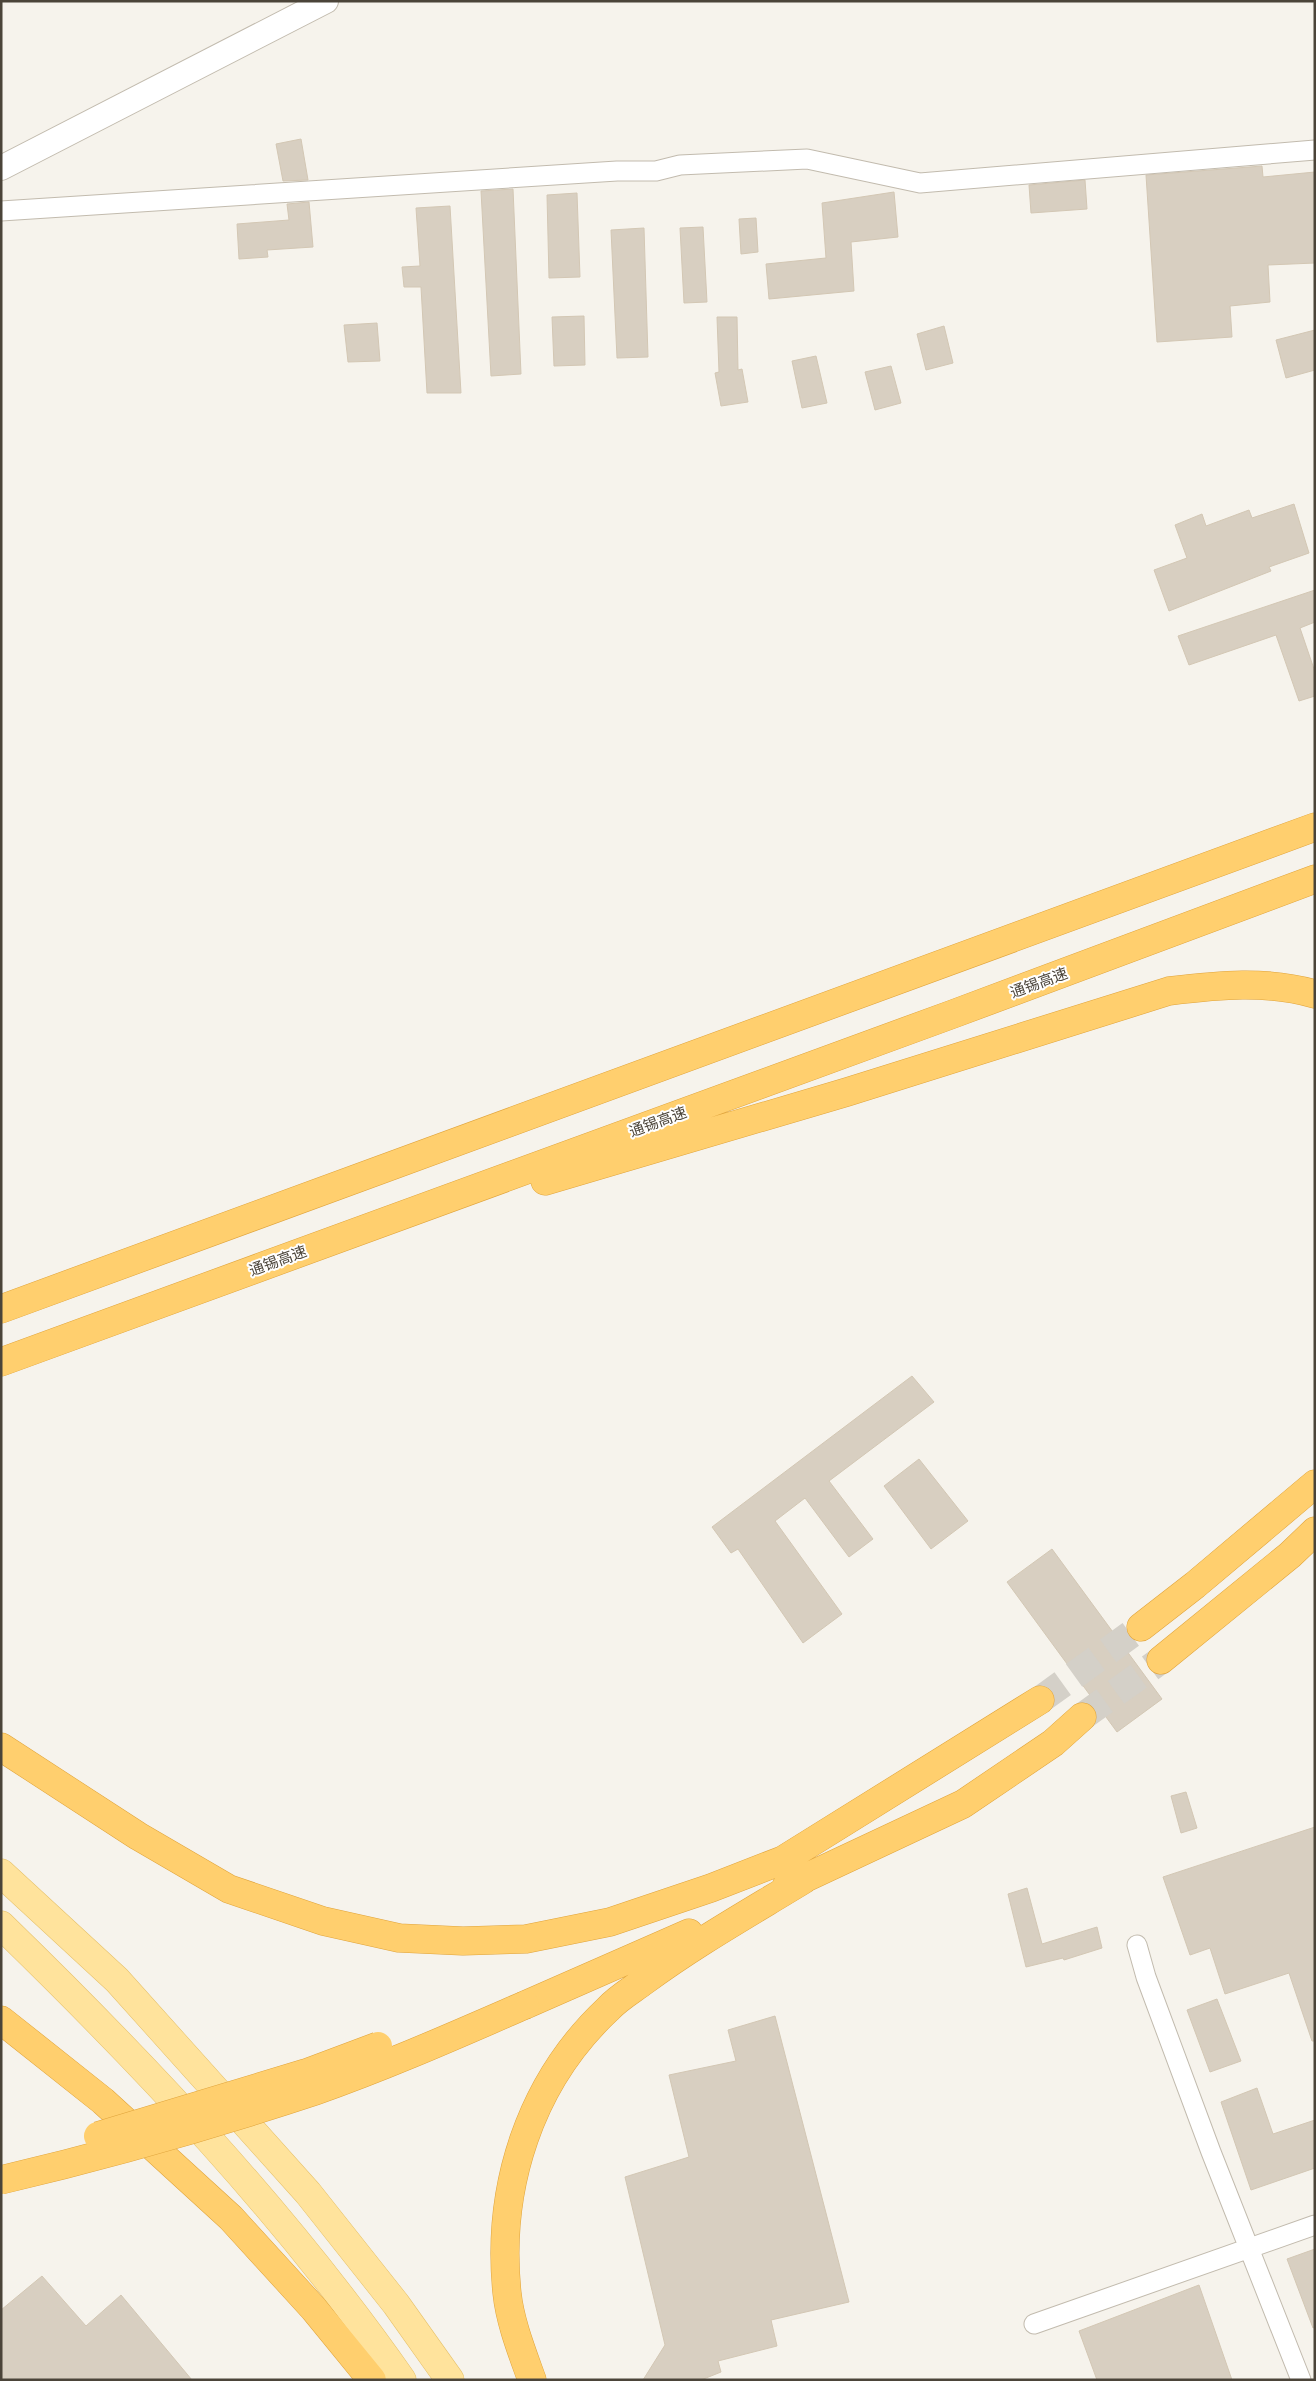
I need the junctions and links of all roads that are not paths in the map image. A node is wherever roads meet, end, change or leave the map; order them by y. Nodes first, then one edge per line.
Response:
1 (326, 1) edge
2 (1315, 150) edge
3 (1, 168) edge
4 (1, 211) edge
5 (1315, 825) edge
6 (1315, 879) edge
7 (1315, 994) edge
8 (334, 1240) junction
9 (1, 1309) edge
10 (1, 1362) edge
11 (1315, 1484) edge
12 (1315, 1531) edge
13 (1141, 1627) tunnel mouth
14 (1161, 1660) tunnel mouth
15 (1040, 1700) tunnel mouth
16 (1082, 1717) tunnel mouth
17 (1, 1747) edge
18 (783, 1860) junction
19 (1, 1873) edge
20 (803, 1880) junction
21 (1, 1925) edge
22 (1137, 1945) dead end
23 (521, 1999) junction
24 (1, 2020) edge
25 (1, 2161) edge
26 (1, 2180) edge
27 (1315, 2225) edge
28 (1250, 2249) junction
29 (1034, 2324) dead end
30 (372, 2380) edge
31 (402, 2380) edge
32 (450, 2380) edge
33 (532, 2380) edge
34 (1300, 2380) edge

1 - 3 street
2 - 4 street
5 - 9 highway
6 - 8 highway, 通锡高速
7 - 8 highway
8 - 10 highway, 通锡高速
11 - 13 highway
12 - 14 highway
15 - 18 highway
16 - 20 highway
17 - 18 highway
18 - 23 highway
19 - 32 main road
20 - 23 highway
20 - 33 highway
21 - 31 main road
22 - 28 street
23 - 25 highway, bridge
23 - 26 highway, bridge
24 - 30 highway
27 - 28 street
28 - 29 street
28 - 34 street

